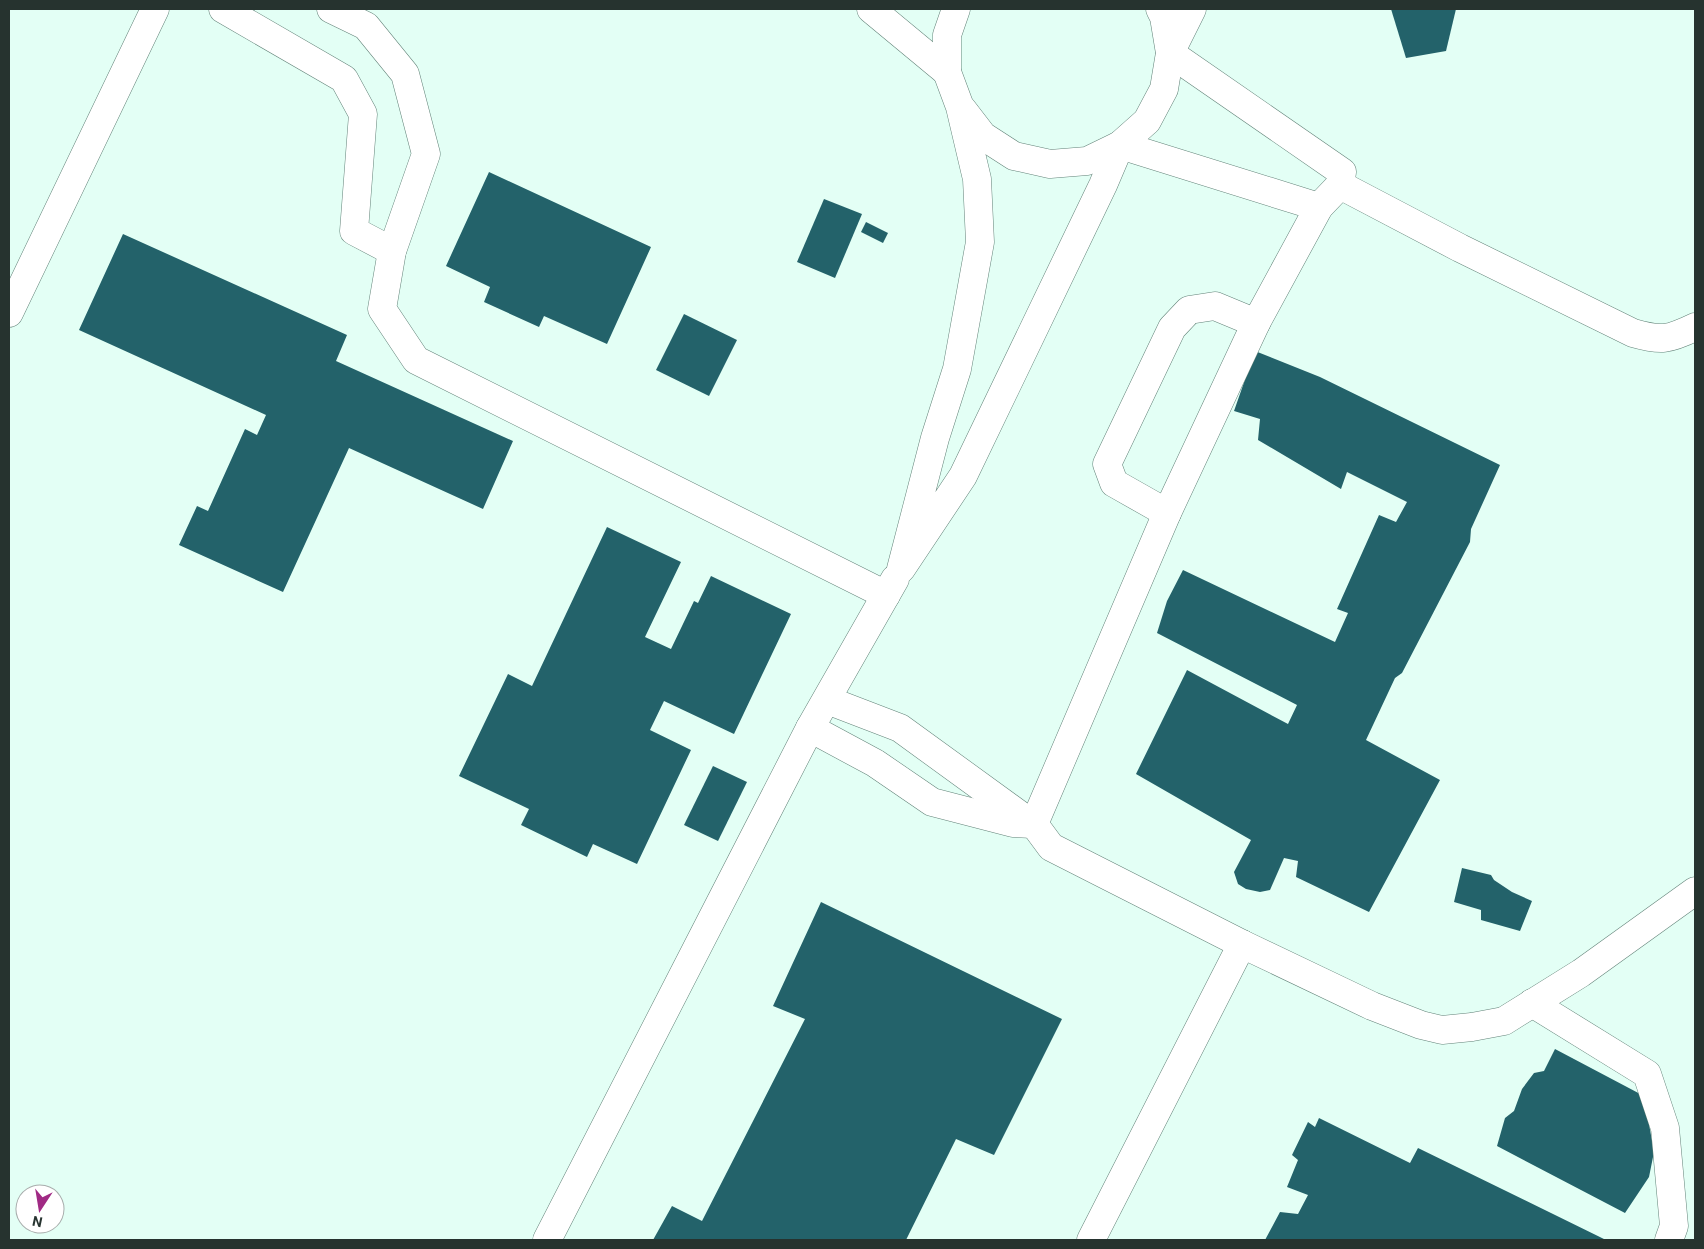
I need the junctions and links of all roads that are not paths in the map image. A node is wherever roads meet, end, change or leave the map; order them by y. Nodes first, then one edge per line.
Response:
1 (155, 9) edge
2 (222, 9) edge
3 (330, 9) edge
4 (871, 9) edge
5 (956, 9) edge
6 (1160, 9) edge
7 (1192, 9) edge
8 (1170, 53) junction
9 (947, 72) junction
10 (960, 107) junction
11 (1120, 145) junction
12 (1340, 185) junction
13 (1319, 207) junction
14 (392, 251) junction
15 (9, 312) edge
16 (1256, 323) junction
17 (1695, 327) edge
18 (1168, 513) junction
19 (901, 569) junction
20 (886, 595) junction
21 (827, 700) junction
22 (810, 728) junction
23 (1034, 824) junction
24 (1695, 891) edge
25 (1242, 944) junction
26 (1532, 1003) junction
27 (547, 1240) edge
28 (1091, 1240) edge
29 (1668, 1240) edge

1 - 15 street
2 - 14 street
3 - 14 street
4 - 9 street
5 - 9 street
6 - 8 street
7 - 8 street
8 - 11 street
8 - 12 street
9 - 10 street
10 - 11 street
10 - 19 street
11 - 13 street
11 - 19 street
12 - 13 street
12 - 17 street
13 - 16 street
14 - 20 street
16 - 18 street
16 - 18 street
18 - 23 street
19 - 20 street
20 - 21 street
21 - 22 street
21 - 23 street
22 - 23 street
22 - 27 street
23 - 25 street
24 - 26 street
25 - 26 street
25 - 28 street
26 - 29 street

